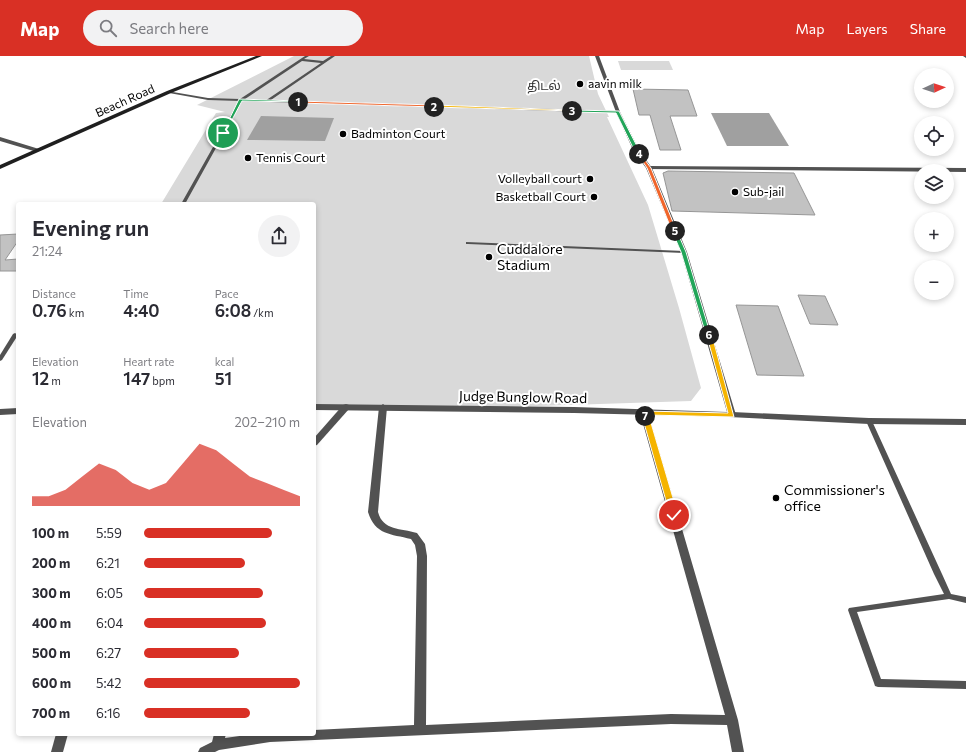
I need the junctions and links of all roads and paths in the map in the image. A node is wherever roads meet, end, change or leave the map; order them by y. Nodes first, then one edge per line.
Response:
1 (260, 56) edge
2 (307, 56) edge
3 (333, 56) edge
4 (597, 56) edge
5 (301, 60) junction
6 (323, 62) junction
7 (169, 92) junction
8 (241, 100) junction
9 (268, 101) junction
10 (618, 112) junction
11 (0, 139) edge
12 (37, 150) junction
13 (0, 167) edge
14 (649, 168) junction
15 (966, 170) edge
16 (184, 202) edge
17 (468, 243) dead end
18 (684, 252) junction
19 (15, 335) dead end
20 (0, 359) edge
21 (316, 407) edge
22 (346, 407) junction
23 (384, 408) junction
24 (16, 411) edge
25 (0, 412) edge
26 (644, 413) junction
27 (732, 415) junction
28 (869, 421) junction
29 (966, 422) edge
30 (316, 440) edge
31 (949, 596) junction
32 (966, 600) edge
33 (966, 685) edge
34 (732, 720) junction
35 (420, 730) junction
36 (316, 735) edge
37 (61, 736) edge
38 (291, 736) edge
39 (219, 740) edge
40 (57, 752) edge
41 (204, 752) edge
42 (738, 752) edge

1 - 7 main road, Beach Road
2 - 5 lane
3 - 6 lane
4 - 10 street
5 - 6 lane
5 - 8 lane
6 - 9 lane
7 - 8 street
7 - 12 main road, Beach Road
8 - 9 street
8 - 16 lane
9 - 10 street
10 - 14 street
11 - 12 street
12 - 13 main road, Beach Road
14 - 15 street
14 - 18 street
17 - 18 lane
18 - 27 street
19 - 20 lane
21 - 22 street, Judge Bunglow Road
22 - 23 street, Judge Bunglow Road
22 - 30 street
23 - 26 street, Judge Bunglow Road
23 - 35 street
24 - 25 street
26 - 27 street, Judge Bunglow Road
26 - 34 street
27 - 28 street, Judge Bunglow Road
28 - 29 street, Judge Bunglow Road
28 - 31 lane
31 - 32 lane
31 - 33 lane
34 - 35 street
34 - 42 street
35 - 36 street
37 - 40 street
38 - 39 street
39 - 41 street

